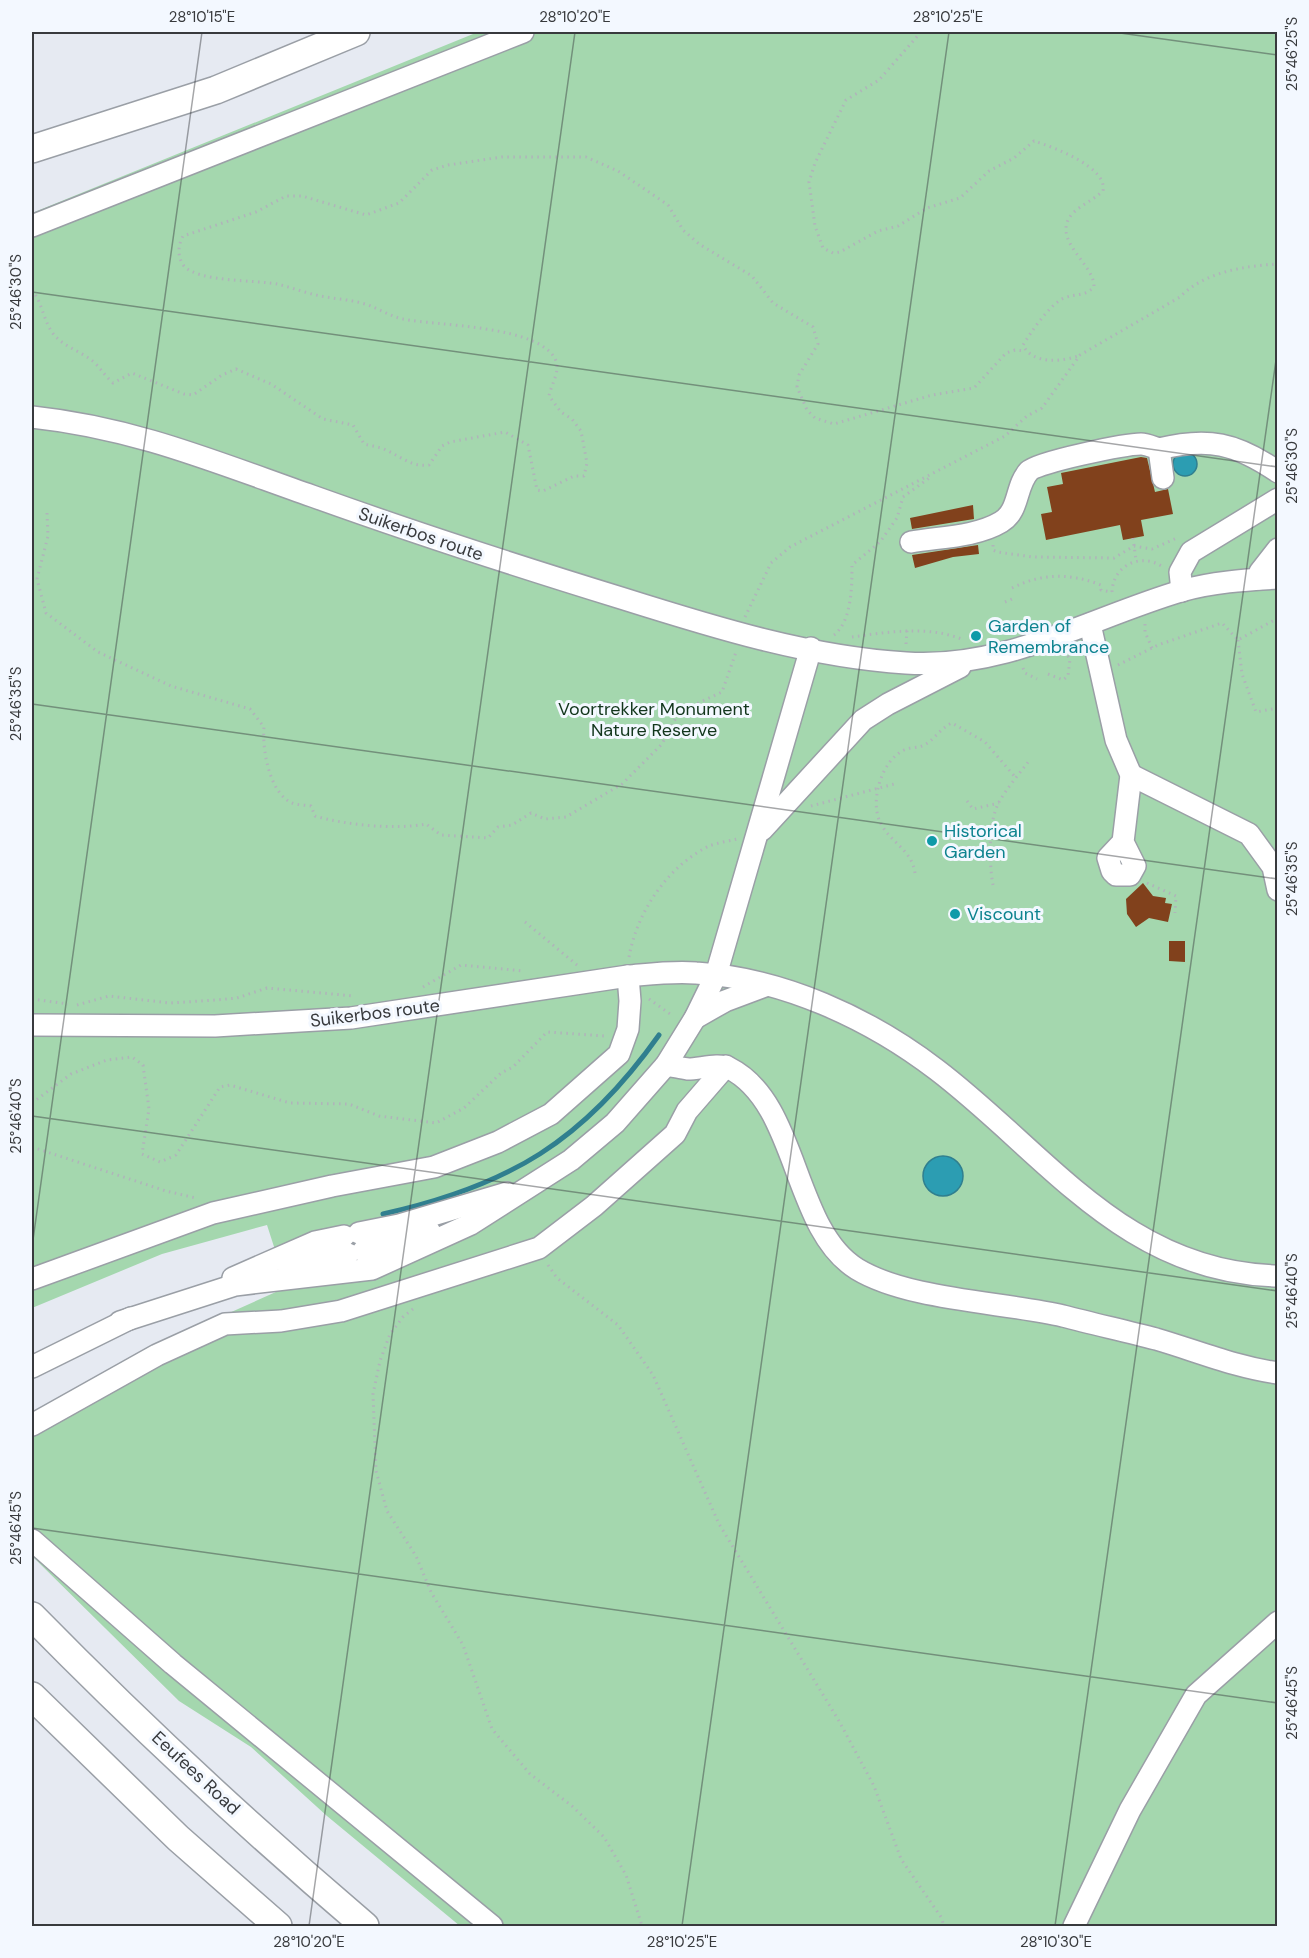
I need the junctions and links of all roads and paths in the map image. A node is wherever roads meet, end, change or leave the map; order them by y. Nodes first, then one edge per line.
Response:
1 (356, 32) edge
2 (523, 32) edge
3 (921, 32) edge
4 (32, 149) edge
5 (32, 226) edge
6 (1278, 264) edge
7 (32, 290) edge
8 (1025, 351) junction
9 (1080, 355) junction
10 (32, 417) edge
11 (1159, 449) junction
12 (939, 472) junction
13 (1278, 472) edge
14 (1163, 478) dead end
15 (1277, 500) edge
16 (47, 513) dead end
17 (1182, 535) dead end
18 (997, 538) dead end
19 (1133, 538) dead end
20 (911, 542) dead end
21 (1134, 546) junction
22 (1278, 549) edge
23 (1136, 560) junction
24 (1167, 570) dead end
25 (1268, 578) edge
26 (1012, 588) dead end
27 (1182, 591) junction
28 (1112, 592) junction
29 (1012, 599) dead end
30 (1005, 602) dead end
31 (1115, 603) dead end
32 (1278, 618) edge
33 (1152, 621) dead end
34 (1090, 624) junction
35 (743, 627) dead end
36 (1238, 640) junction
37 (811, 648) junction
38 (1152, 648) junction
39 (736, 651) dead end
40 (978, 652) junction
41 (837, 654) junction
42 (1066, 655) dead end
43 (1025, 673) dead end
44 (1100, 673) junction
45 (1048, 674) dead end
46 (1037, 679) dead end
47 (1278, 708) edge
48 (1029, 760) dead end
49 (1131, 775) junction
50 (1016, 778) junction
51 (898, 783) dead end
52 (877, 789) junction
53 (967, 801) dead end
54 (999, 802) junction
55 (811, 806) dead end
56 (747, 844) junction
57 (1132, 871) joint
58 (915, 873) dead end
59 (993, 885) dead end
60 (1278, 890) edge
61 (1175, 913) dead end
62 (525, 922) dead end
63 (568, 967) dead end
64 (532, 972) dead end
65 (716, 975) junction
66 (628, 976) junction
67 (765, 986) junction
68 (417, 991) dead end
69 (357, 996) dead end
70 (32, 999) edge
71 (688, 1020) junction
72 (32, 1025) edge
73 (625, 1037) junction
74 (666, 1065) junction
75 (726, 1066) junction
76 (32, 1103) edge
77 (32, 1147) edge
78 (536, 1184) junction
79 (205, 1199) dead end
80 (538, 1248) junction
81 (1278, 1276) edge
82 (32, 1279) edge
83 (417, 1307) dead end
84 (120, 1322) junction
85 (32, 1367) edge
86 (1278, 1373) edge
87 (32, 1425) edge
88 (32, 1540) edge
89 (32, 1616) edge
90 (1278, 1622) edge
91 (36, 1703) edge
92 (278, 1926) edge
93 (366, 1926) edge
94 (492, 1926) edge
95 (642, 1926) edge
96 (944, 1926) edge
97 (1074, 1926) edge

1 - 4 main road
2 - 5 street
3 - 8 path
6 - 9 path
7 - 8 path
8 - 9 path
9 - 12 path
10 - 37 street, Suikerbos route
11 - 13 street
11 - 14 street
11 - 20 street
12 - 35 path
12 - 37 path
15 - 27 street
16 - 39 path
17 - 21 path
18 - 21 path
19 - 21 path
21 - 23 path
22 - 25 street
23 - 24 path
23 - 28 path
25 - 27 street
26 - 28 path
27 - 34 street
28 - 31 path
29 - 30 path
32 - 36 path
33 - 38 path
34 - 40 street
34 - 44 street
36 - 38 path
36 - 47 path
37 - 41 street, Suikerbos route
37 - 56 street
38 - 44 path
40 - 41 street, Suikerbos route
40 - 41 path
40 - 56 street
42 - 45 path
43 - 46 path
44 - 49 street
48 - 50 path
49 - 57 street
49 - 60 street
50 - 52 path
50 - 54 path
51 - 52 path
52 - 55 path
52 - 58 path
53 - 54 path
54 - 59 path
56 - 65 street
56 - 66 path
57 - 61 path
62 - 63 path
64 - 68 path
65 - 66 street, Suikerbos route
65 - 67 street, Suikerbos route
65 - 71 street
66 - 71 path
66 - 72 street, Suikerbos route
66 - 73 street
67 - 71 street
67 - 81 street, Suikerbos route
69 - 70 path
71 - 74 street
73 - 76 path
73 - 82 street
74 - 75 street
74 - 78 street
75 - 80 street
75 - 86 street
77 - 79 path
78 - 84 street
78 - 84 street
80 - 87 street
80 - 96 path
83 - 95 path
84 - 85 street
88 - 94 street
89 - 93 main road, Eeufees Road
90 - 97 street
91 - 92 main road

